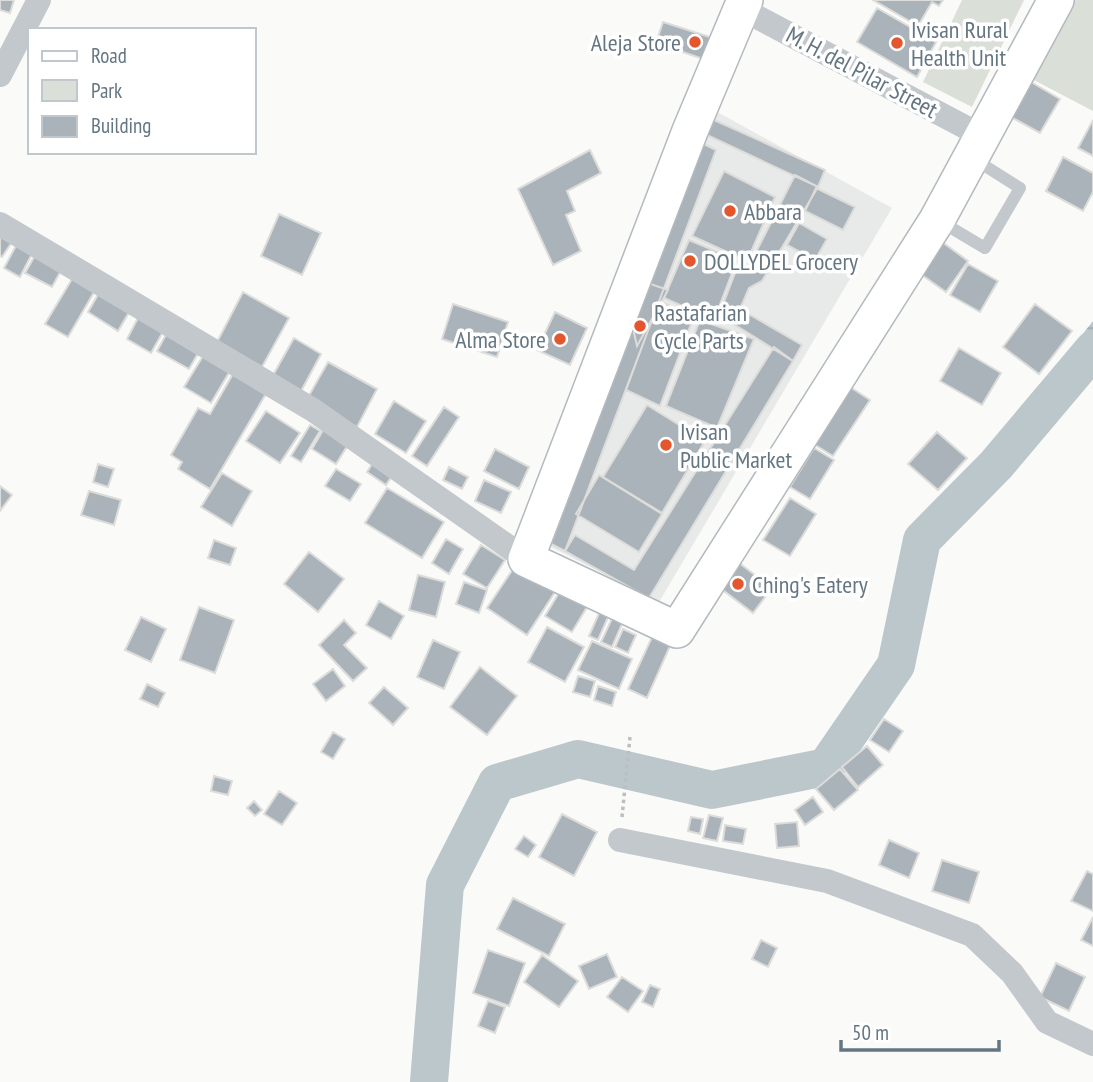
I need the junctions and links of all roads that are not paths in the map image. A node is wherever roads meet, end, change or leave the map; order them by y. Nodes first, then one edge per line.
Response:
1 (39, 0) edge
2 (1056, 0) edge
3 (744, 4) edge
4 (0, 75) edge
5 (976, 147) junction
6 (937, 220) junction
7 (0, 224) edge
8 (526, 559) junction
9 (620, 840) road end
10 (1093, 1044) edge

1 - 4 street
2 - 5 street
3 - 5 street, M. H. del Pilar Street
3 - 8 street
5 - 6 street
5 - 6 lane
6 - 8 street
7 - 8 street
9 - 10 street

